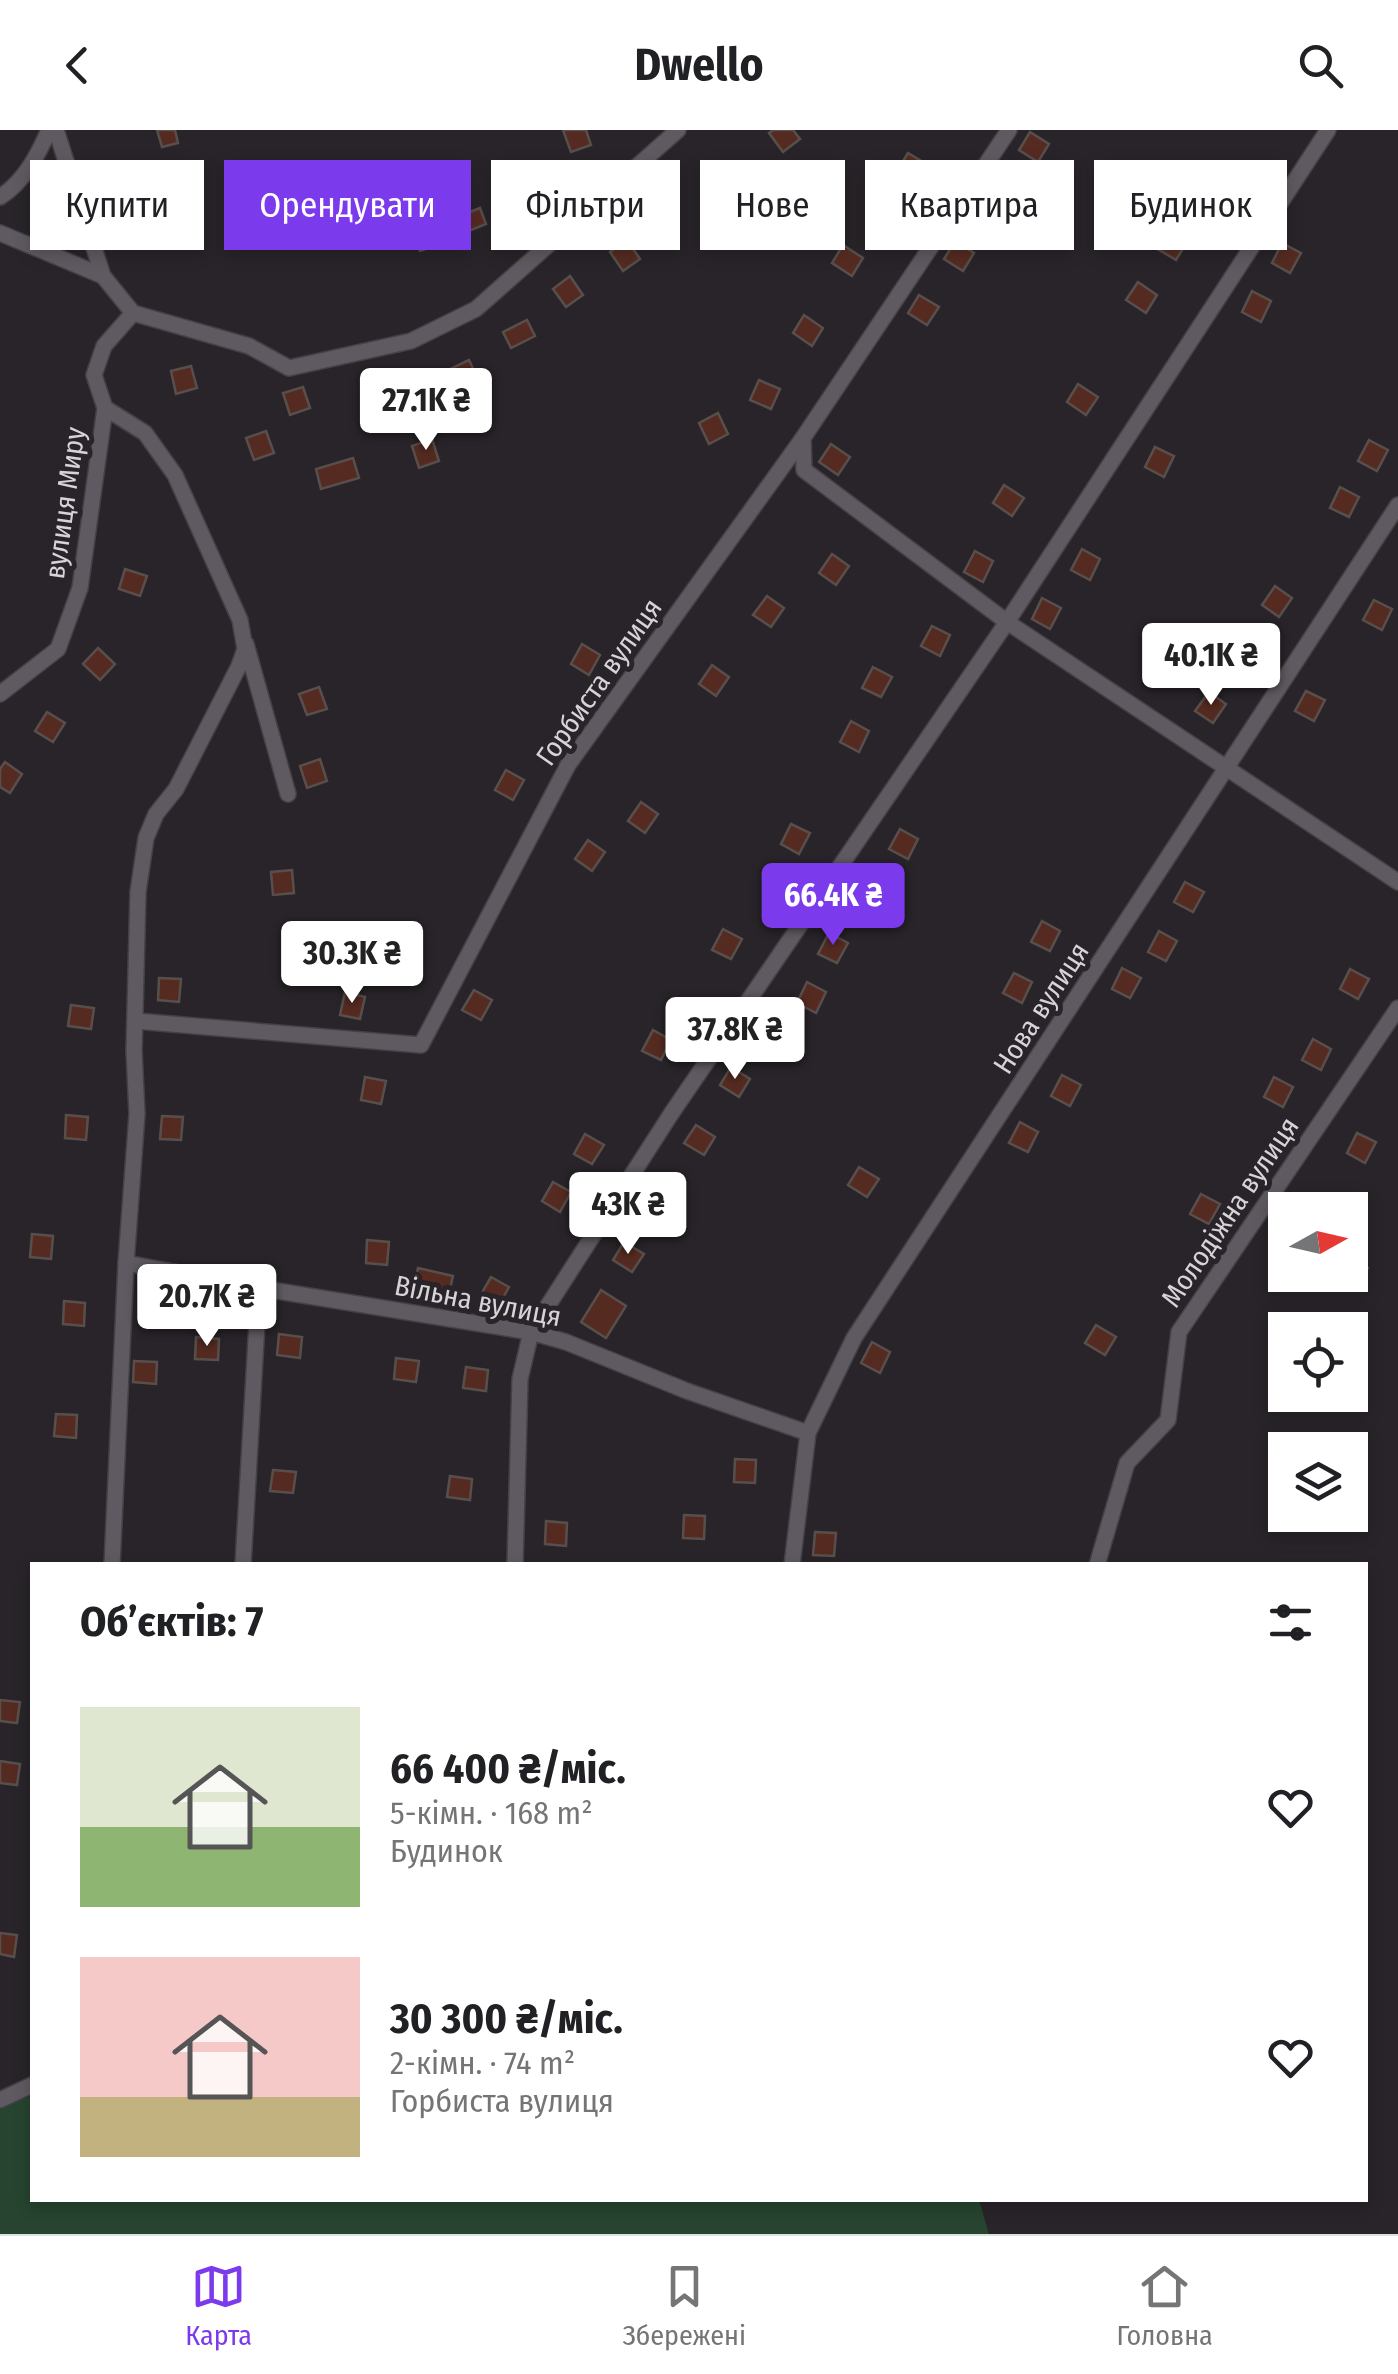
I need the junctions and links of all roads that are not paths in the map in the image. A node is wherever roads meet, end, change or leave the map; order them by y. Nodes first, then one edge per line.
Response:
1 (52, 130) edge
2 (678, 130) edge
3 (1009, 130) edge
4 (1328, 130) edge
5 (0, 196) edge
6 (0, 233) edge
7 (103, 276) junction
8 (133, 312) junction
9 (105, 408) junction
10 (804, 438) junction
11 (1398, 504) edge
12 (1007, 622) junction
13 (244, 635) junction
14 (0, 694) edge
15 (1227, 769) junction
16 (288, 794) dead end
17 (1398, 882) edge
18 (1398, 1008) edge
19 (136, 1021) junction
20 (126, 1263) junction
21 (259, 1288) junction
22 (530, 1332) junction
23 (808, 1433) junction
24 (112, 1562) edge
25 (242, 1562) edge
26 (514, 1562) edge
27 (792, 1562) edge
28 (1098, 1562) edge
29 (30, 2086) edge
30 (0, 2100) edge

1 - 5 street
1 - 7 street
2 - 8 street
3 - 10 street, Горбиста вулиця
4 - 12 street
6 - 7 street
7 - 8 street
8 - 9 street, вулиця Миру
9 - 13 street
9 - 14 street, вулиця Миру
10 - 12 street
10 - 19 street, Горбиста вулиця
11 - 15 street, Нова вулиця
12 - 15 street
12 - 22 street
13 - 16 street
13 - 19 street
15 - 17 street
15 - 23 street, Нова вулиця
18 - 28 street, Молодіжна вулиця
19 - 20 street
20 - 21 street, Вільна вулиця
20 - 24 street
21 - 22 street, Вільна вулиця
21 - 25 street
22 - 23 street, Вільна вулиця
22 - 26 street
23 - 27 street, Нова вулиця
29 - 30 street

